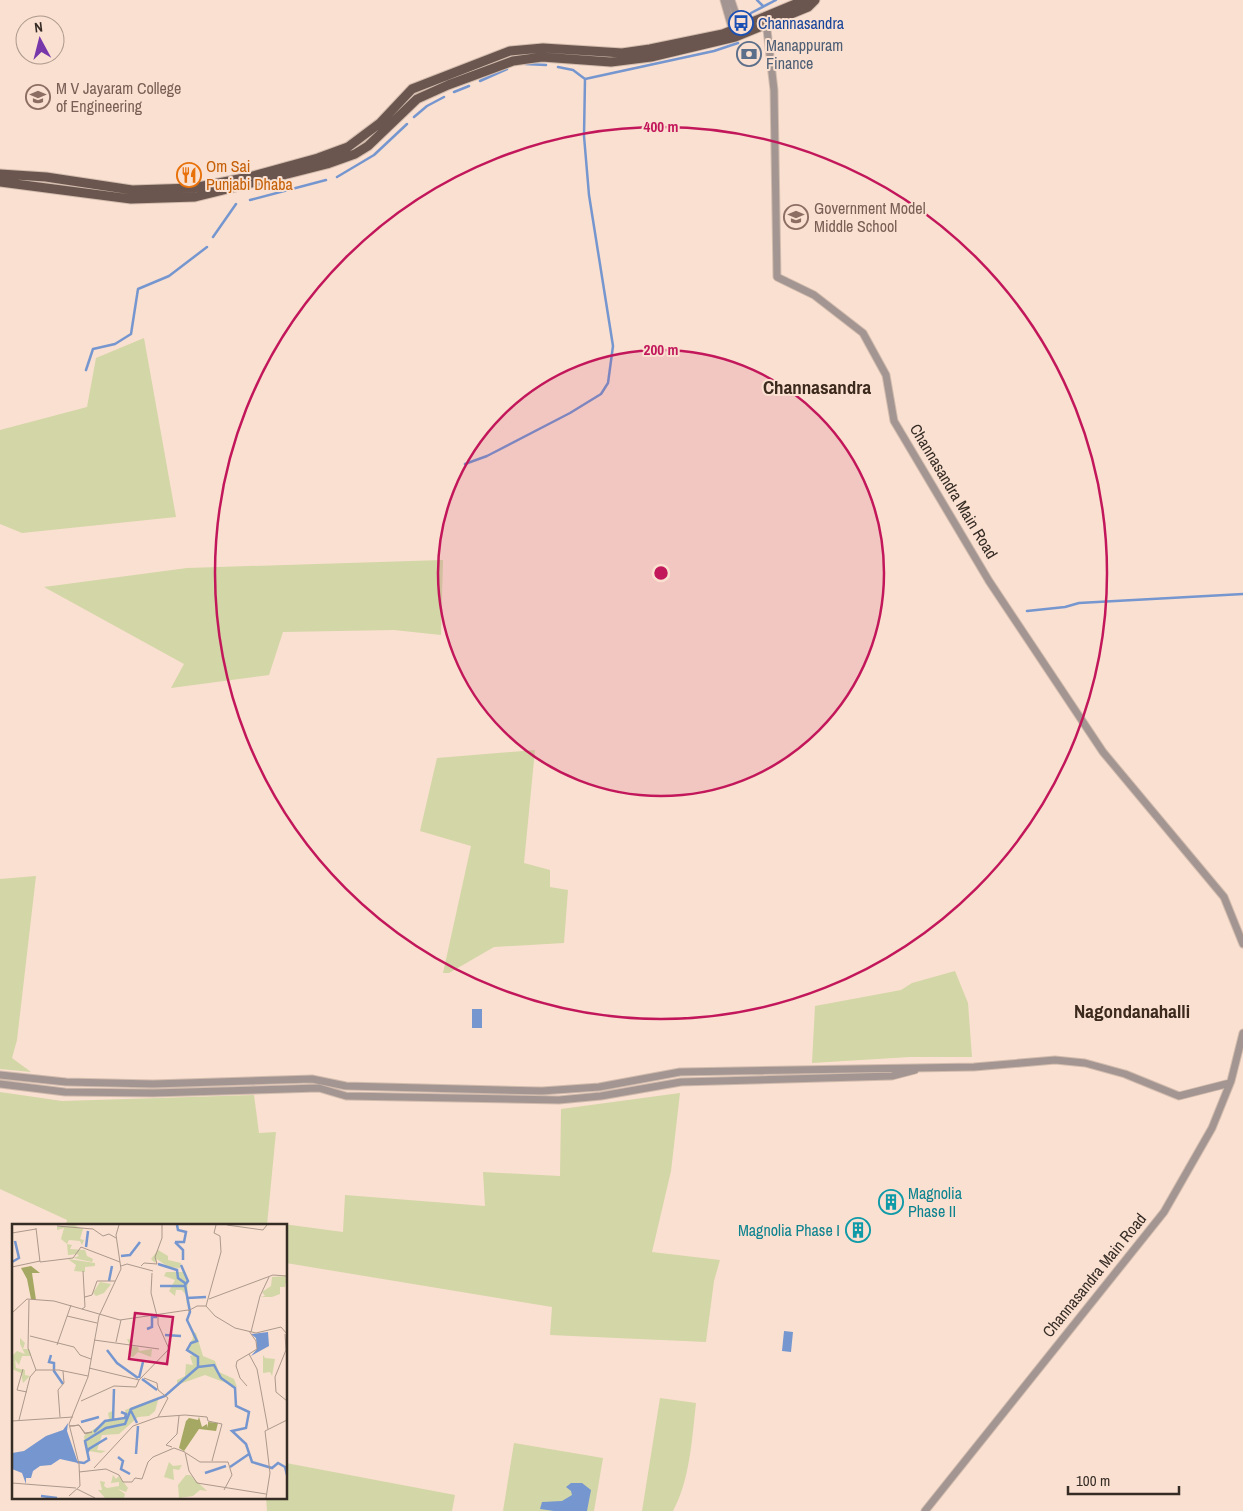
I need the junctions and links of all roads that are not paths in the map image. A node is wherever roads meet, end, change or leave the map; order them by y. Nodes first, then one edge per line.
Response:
1 (724, 0) edge
2 (731, 0) edge
3 (805, 0) edge
4 (815, 0) edge
5 (766, 21) junction
6 (738, 33) junction
7 (462, 75) junction
8 (0, 174) edge
9 (0, 182) edge
10 (174, 189) junction
11 (175, 199) junction
12 (1243, 944) edge
13 (1243, 1033) edge
14 (923, 1068) junction
15 (0, 1075) edge
16 (1230, 1083) junction
17 (0, 1084) edge
18 (925, 1511) edge

1 - 6 street
2 - 6 street
3 - 5 main road
4 - 5 main road
5 - 6 main road
5 - 12 street, Channasandra Main Road
6 - 7 main road
7 - 10 main road
7 - 11 main road
8 - 10 main road
9 - 11 main road
10 - 11 main road
13 - 16 street, Channasandra Main Road
14 - 15 street
14 - 16 street
14 - 17 street
16 - 18 street, Channasandra Main Road

